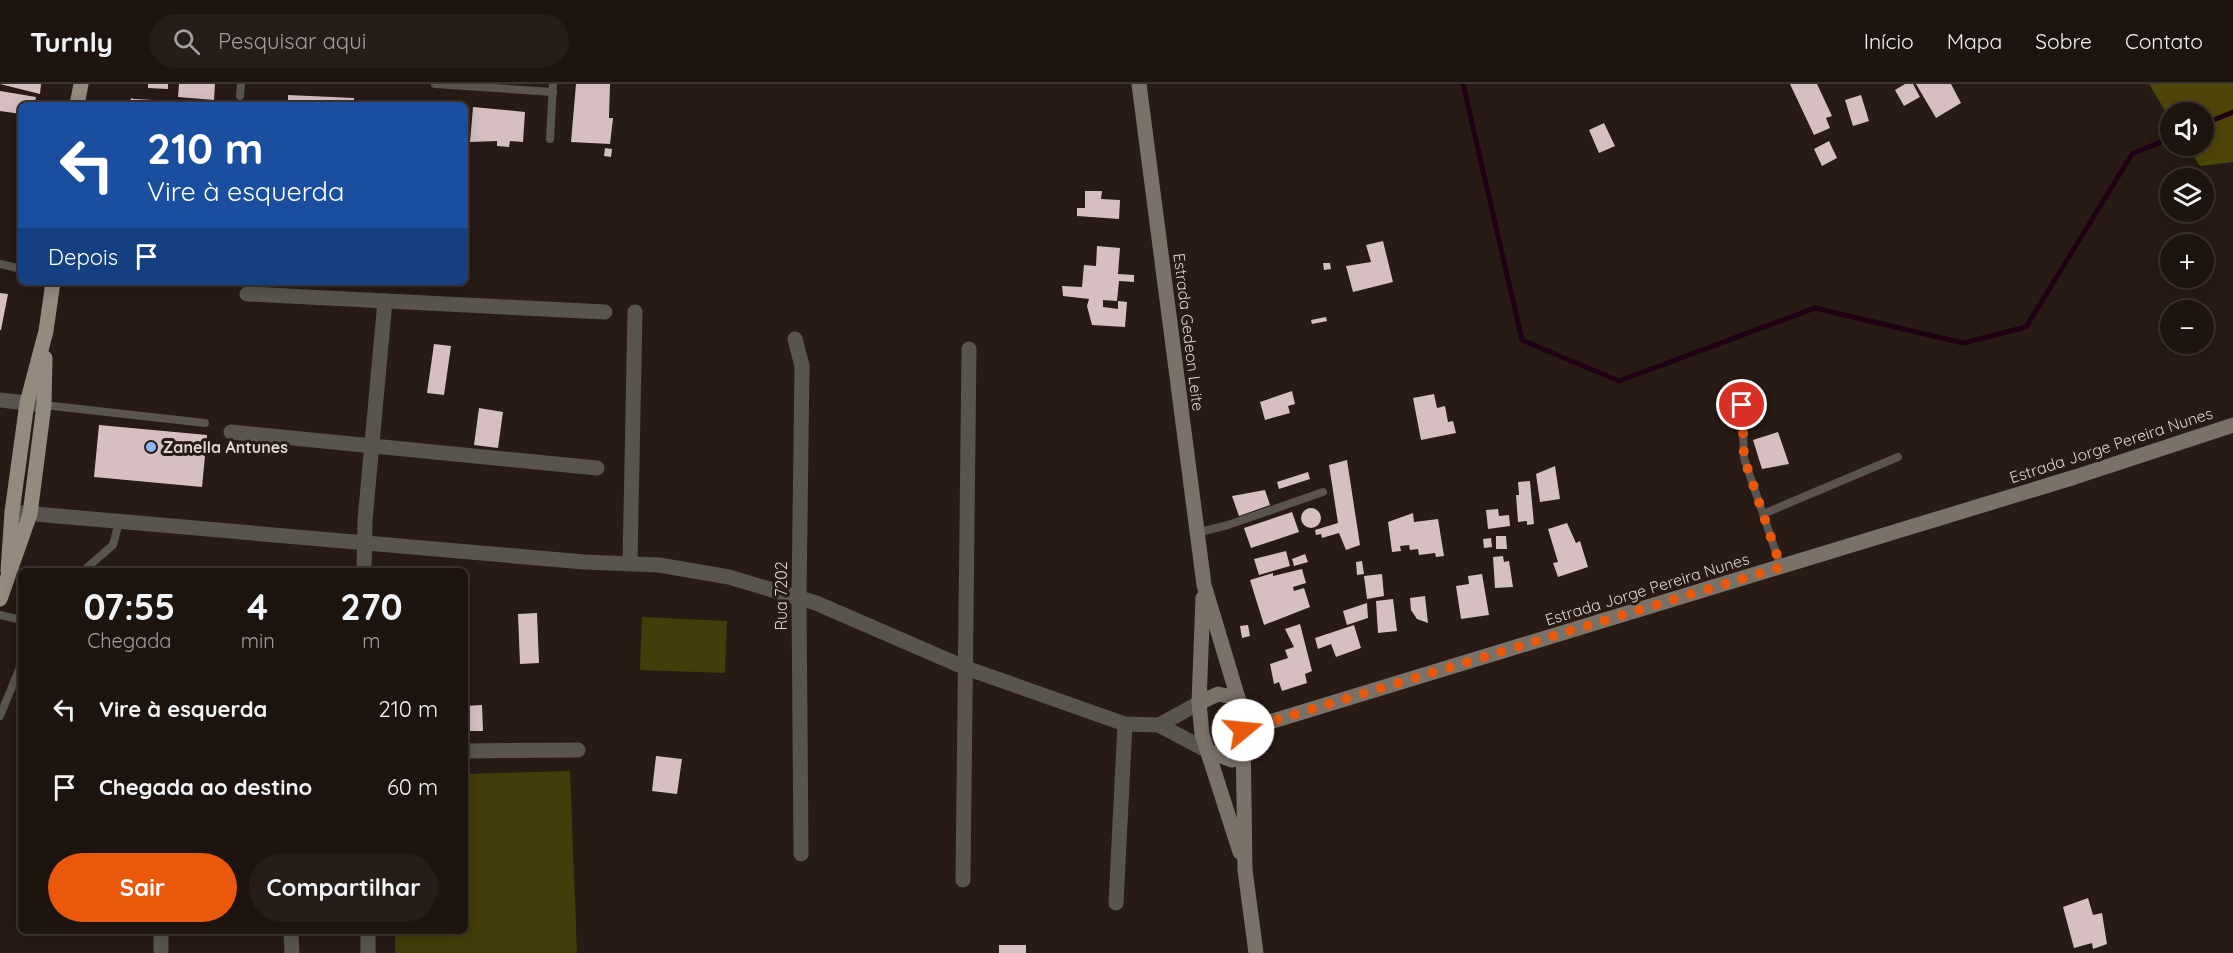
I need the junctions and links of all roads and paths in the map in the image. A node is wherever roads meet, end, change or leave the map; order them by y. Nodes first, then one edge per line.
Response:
1 (241, 84) edge
2 (435, 84) edge
3 (1139, 84) edge
4 (80, 85) edge
5 (553, 88) edge
6 (240, 96) dead end
7 (77, 102) edge
8 (550, 139) dead end
9 (0, 264) edge
10 (18, 267) edge
11 (53, 285) edge
12 (247, 294) dead end
13 (385, 301) junction
14 (604, 312) dead end
15 (635, 312) dead end
16 (46, 331) junction
17 (795, 339) dead end
18 (969, 349) dead end
19 (0, 400) edge
20 (27, 404) junction
21 (44, 405) junction
22 (1742, 405) dead end
23 (205, 423) dead end
24 (2233, 425) edge
25 (231, 432) dead end
26 (372, 446) junction
27 (1898, 457) dead end
28 (597, 468) dead end
29 (1323, 492) dead end
30 (12, 512) junction
31 (30, 514) junction
32 (1763, 514) junction
33 (119, 522) junction
34 (1196, 533) junction
35 (363, 544) junction
36 (630, 563) junction
37 (1781, 567) junction
38 (87, 568) edge
39 (364, 568) edge
40 (8, 571) junction
41 (1204, 585) junction
42 (0, 598) edge
43 (798, 598) junction
44 (0, 615) edge
45 (18, 619) edge
46 (966, 668) junction
47 (18, 671) edge
48 (1238, 698) junction
49 (3, 701) edge
50 (1199, 703) junction
51 (0, 716) edge
52 (1125, 724) junction
53 (1159, 725) junction
54 (1243, 730) junction
55 (578, 750) dead end
56 (468, 751) edge
57 (1208, 751) junction
58 (1242, 755) junction
59 (801, 854) dead end
60 (1245, 870) junction
61 (963, 879) dead end
62 (1116, 903) dead end
63 (161, 934) edge
64 (291, 934) edge
65 (368, 934) edge
66 (161, 953) edge
67 (292, 953) edge
68 (368, 953) edge
69 (1256, 953) edge

1 - 6 lane
2 - 5 lane
3 - 34 main road, Estrada Gedeon Leite
4 - 7 main road
5 - 8 lane
9 - 10 lane
11 - 16 main road
12 - 13 street
13 - 14 street
13 - 26 street
15 - 36 street
16 - 20 main road
16 - 21 main road
17 - 43 street, Rua 7202
18 - 46 street
19 - 20 street
20 - 21 street
20 - 30 main road
21 - 23 lane
21 - 31 main road
22 - 32 lane
24 - 37 main road, Estrada Jorge Pereira Nunes
25 - 26 street
26 - 28 street
26 - 35 street
27 - 32 lane
29 - 34 lane
30 - 31 street
30 - 40 main road
31 - 33 street
31 - 40 main road
32 - 37 lane
33 - 35 street
33 - 38 lane
34 - 41 main road, Estrada Gedeon Leite
35 - 36 street
35 - 39 street
36 - 43 street
37 - 54 main road, Estrada Jorge Pereira Nunes
40 - 42 main road
41 - 48 main road, Estrada Gedeon Leite
41 - 50 main road, Estrada Gedeon Leite
43 - 46 street
43 - 59 street, Rua 7202
44 - 45 lane
46 - 52 street
46 - 61 street
47 - 49 lane
48 - 50 main road
48 - 54 main road, Estrada Gedeon Leite
49 - 51 lane
50 - 53 street
50 - 57 main road, Estrada Gedeon Leite
52 - 53 street
52 - 62 street
53 - 57 street
54 - 58 main road, Estrada Gedeon Leite
55 - 56 street
57 - 58 main road
57 - 60 main road, Estrada Gedeon Leite
58 - 60 main road, Estrada Gedeon Leite
60 - 69 main road, Estrada Gedeon Leite
63 - 66 street
64 - 67 street
65 - 68 street

